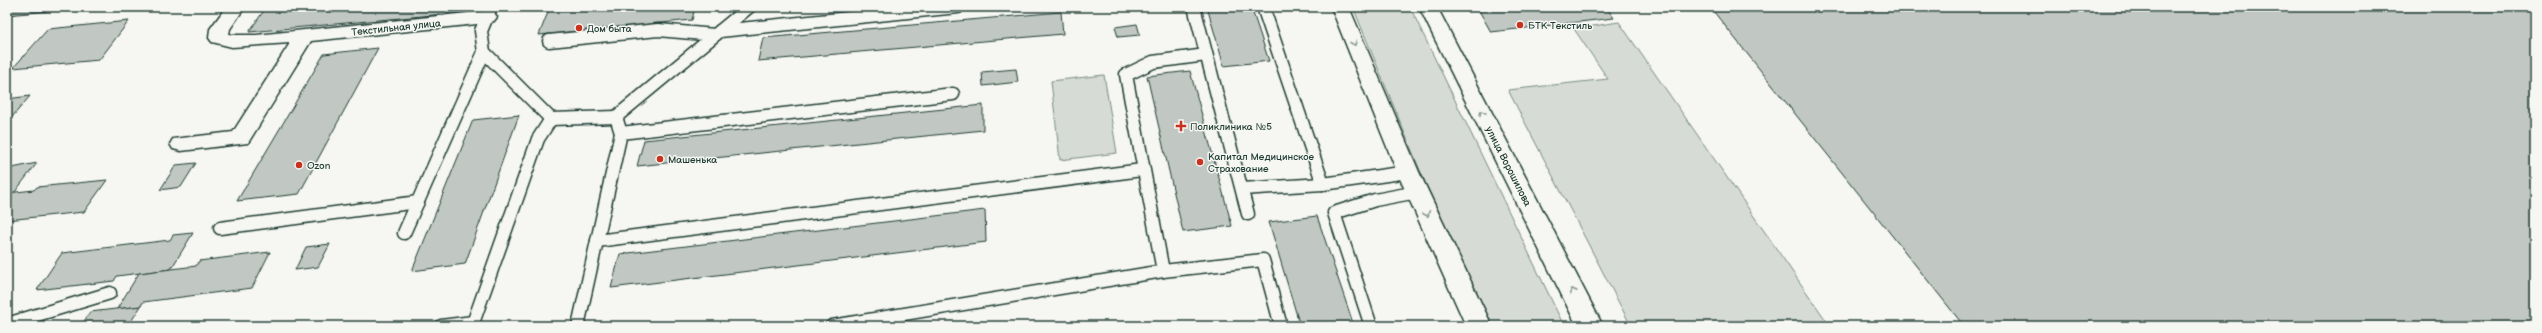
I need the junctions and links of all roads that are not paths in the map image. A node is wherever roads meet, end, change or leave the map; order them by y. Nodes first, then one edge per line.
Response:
1 (236, 7) edge
2 (749, 7) edge
3 (958, 7) edge
4 (1194, 7) edge
5 (1263, 7) edge
6 (1340, 7) edge
7 (1428, 7) edge
8 (489, 12) edge
9 (718, 33) junction
10 (304, 36) junction
11 (549, 41) dead end
12 (484, 52) junction
13 (1206, 55) junction
14 (953, 94) dead end
15 (616, 117) junction
16 (550, 119) junction
17 (621, 133) junction
18 (181, 144) dead end
19 (1142, 170) junction
20 (1408, 172) junction
21 (1323, 184) junction
22 (1242, 189) junction
23 (1417, 192) junction
24 (418, 202) junction
25 (1248, 214) dead end
26 (220, 228) dead end
27 (404, 233) dead end
28 (597, 241) junction
29 (1162, 271) junction
30 (110, 293) dead end
31 (7, 324) edge
32 (472, 324) edge
33 (441, 326) edge
34 (578, 326) edge
35 (832, 326) edge
36 (1281, 326) edge
37 (1371, 326) edge
38 (1479, 326) edge
39 (1590, 326) edge

1 - 10 main road, Текстильная улица
2 - 9 lane
3 - 9 lane
4 - 13 lane
5 - 21 lane
6 -> 20 main road
39 -> 7 main road, улица Ворошилова
8 - 10 main road, Текстильная улица
8 - 12 lane
9 - 11 lane
9 - 15 lane
10 - 18 main road
12 - 16 lane
12 - 24 lane
13 - 19 lane
13 - 22 lane
14 - 17 lane
15 - 16 lane
15 - 17 lane
16 - 32 lane
17 - 28 lane
19 - 28 lane
19 - 29 lane
20 - 21 lane
20 - 23 main road
21 - 22 lane
22 - 25 lane
23 - 37 lane
23 -> 38 main road
24 - 26 lane
24 - 27 lane
28 - 34 lane
29 - 35 lane
29 - 36 lane
30 - 31 lane
32 - 33 lane

